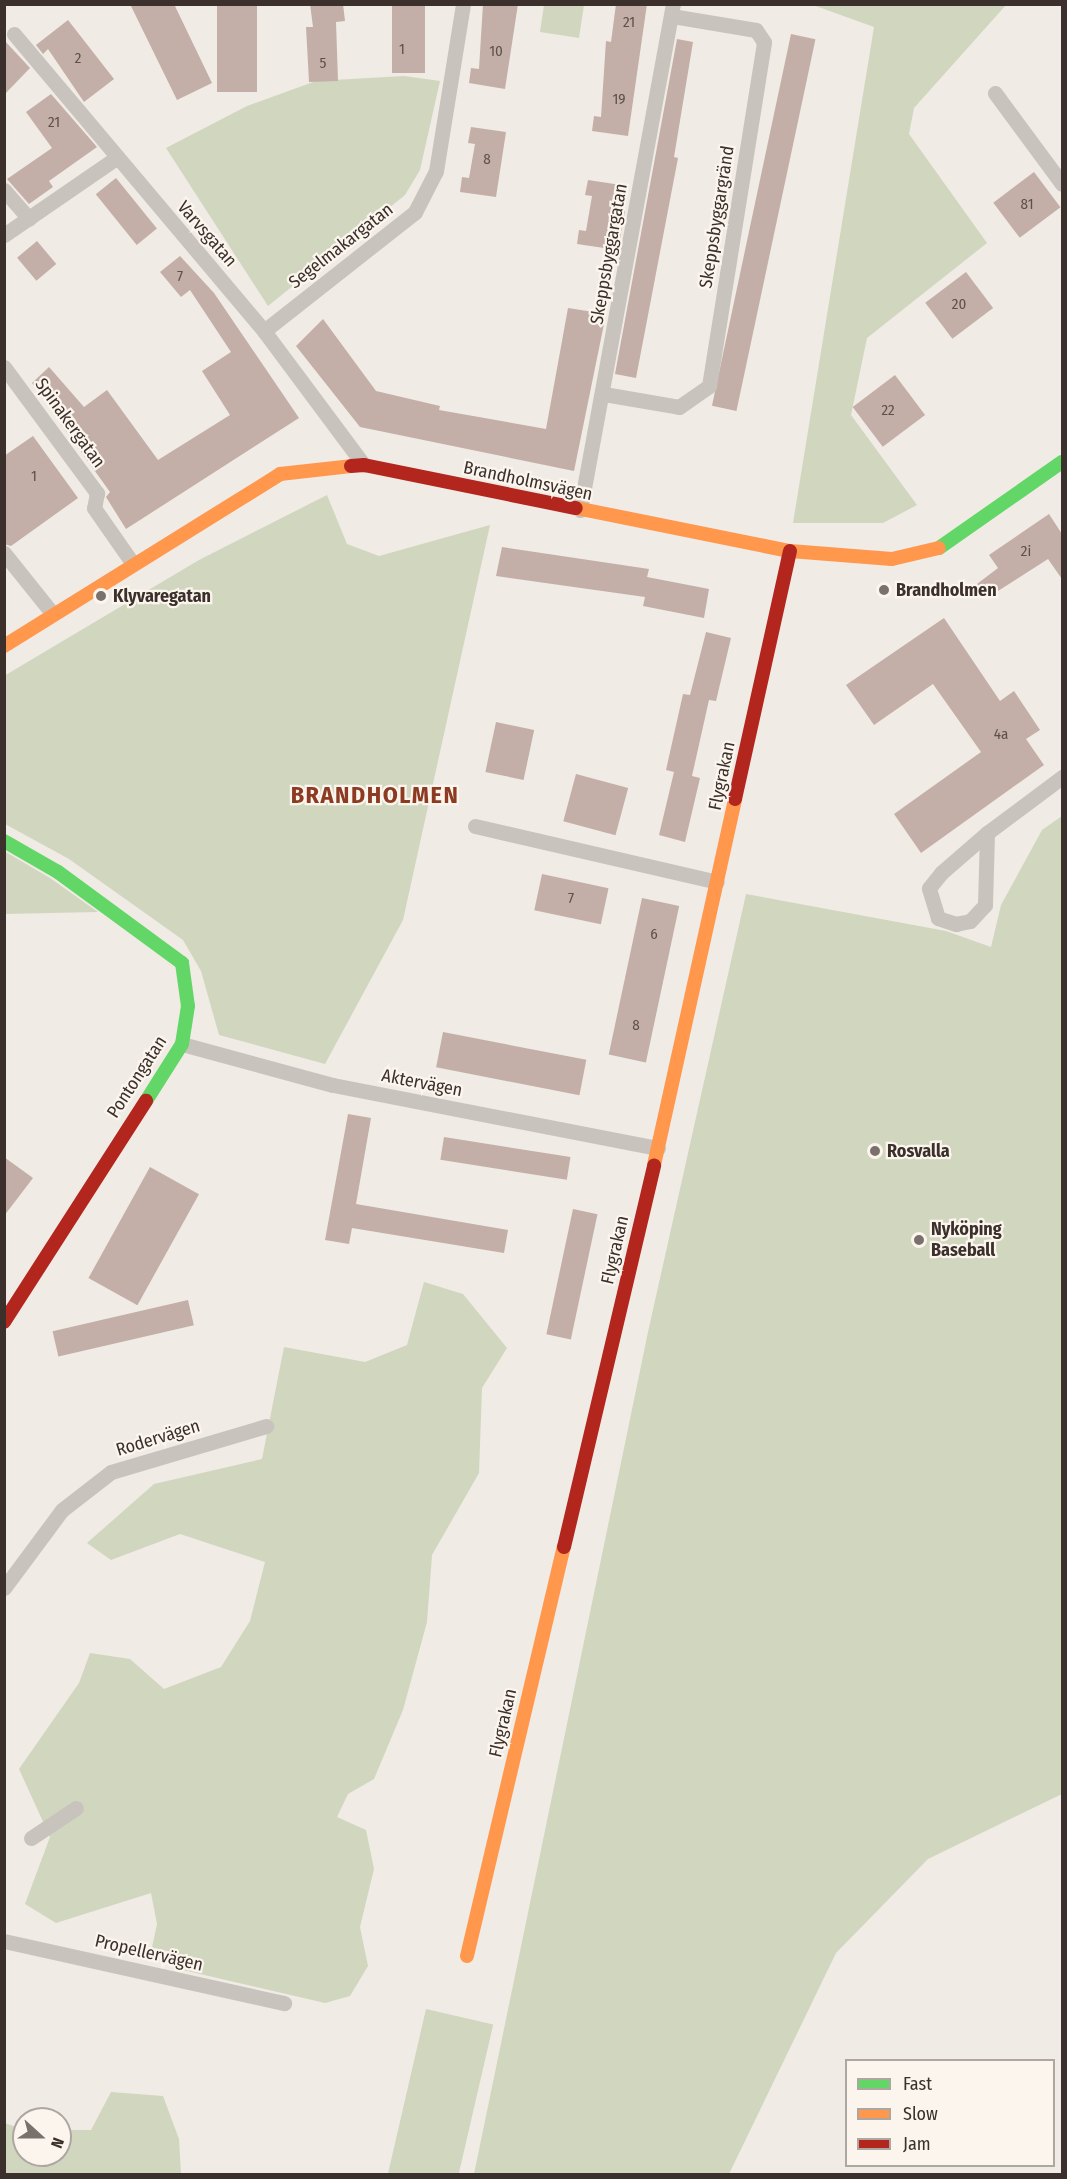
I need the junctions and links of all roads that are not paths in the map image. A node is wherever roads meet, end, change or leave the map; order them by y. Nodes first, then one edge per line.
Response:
1 (464, 4) edge
2 (672, 10) edge
3 (14, 34) dead end
4 (995, 93) dead end
5 (116, 158) junction
6 (1062, 184) edge
7 (4, 190) edge
8 (29, 219) junction
9 (4, 235) edge
10 (264, 331) junction
11 (4, 367) edge
12 (604, 394) junction
13 (1062, 462) edge
14 (364, 465) junction
15 (580, 510) junction
16 (790, 551) junction
17 (4, 553) edge
18 (133, 564) junction
19 (52, 614) junction
20 (4, 646) edge
21 (1062, 777) edge
22 (475, 826) dead end
23 (987, 833) junction
24 (4, 841) edge
25 (717, 882) junction
26 (182, 1044) junction
27 (658, 1148) junction
28 (4, 1322) edge
29 (266, 1426) dead end
30 (4, 1588) edge
31 (76, 1808) dead end
32 (31, 1838) dead end
33 (4, 1941) edge
34 (467, 1956) dead end
35 (284, 2003) dead end

1 - 10 street, Segelmakargatan
2 - 12 street, Skeppsbyggargatan
2 - 12 street, Skeppsbyggargränd
3 - 5 street, Varvsgatan
4 - 6 street
5 - 8 street
5 - 10 street, Varvsgatan
7 - 8 street
8 - 9 street
10 - 14 street, Varvsgatan
11 - 18 street, Spinakergatan
12 - 15 street, Skeppsbyggargatan
13 - 16 street, Brandholmsvägen
14 - 15 street, Brandholmsvägen
14 - 18 street, Brandholmsvägen
15 - 16 street, Brandholmsvägen
16 - 25 street, Flygrakan
17 - 19 street
18 - 19 street, Brandholmsvägen
19 - 20 street, Brandholmsvägen
21 - 23 street
22 - 25 street
23 - 23 street
24 - 26 street, Pontongatan
25 - 27 street, Flygrakan
26 - 27 street, Aktervägen
26 - 28 street, Pontongatan
27 - 34 street, Flygrakan
29 - 30 street, Rodervägen
31 - 32 street
33 - 35 street, Propellervägen

